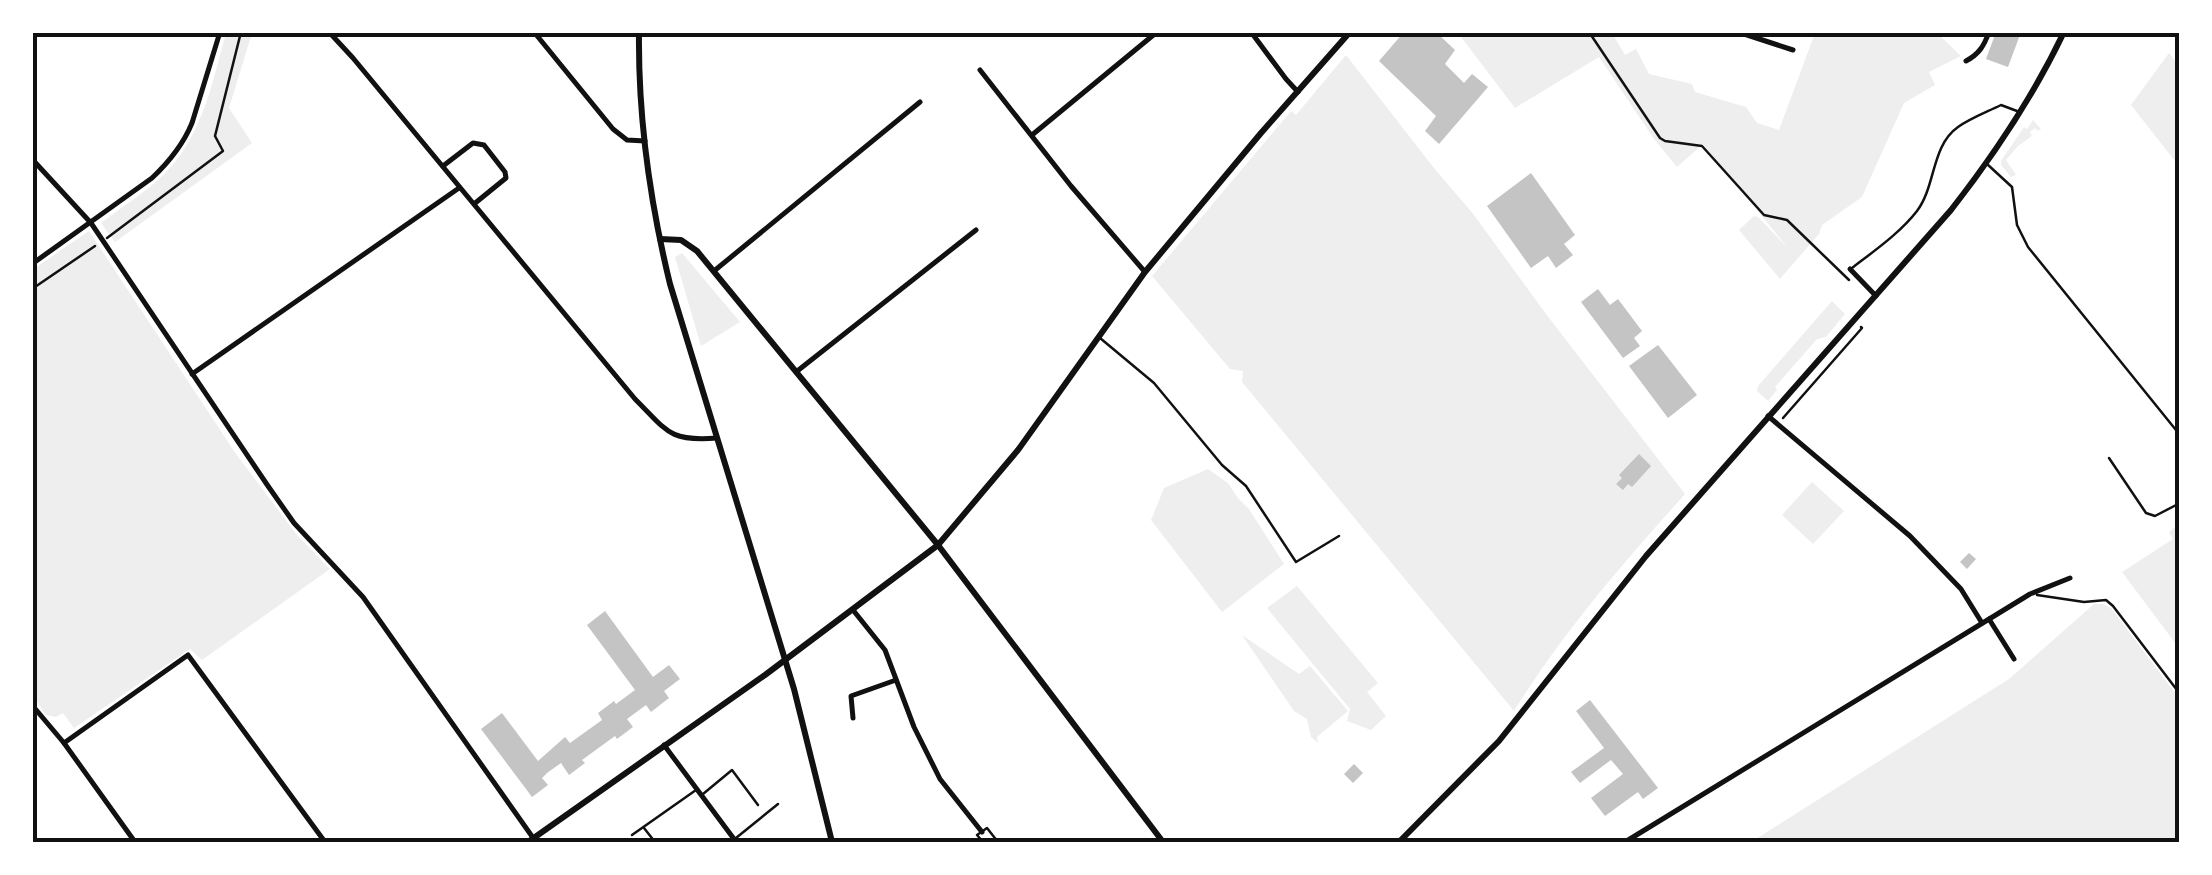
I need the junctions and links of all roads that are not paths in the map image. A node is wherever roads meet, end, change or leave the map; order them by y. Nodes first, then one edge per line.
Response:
1 (220, 32) edge
2 (241, 32) edge
3 (329, 32) edge
4 (534, 32) edge
5 (639, 32) edge
6 (1158, 32) edge
7 (1251, 32) edge
8 (1350, 32) edge
9 (1738, 32) edge
10 (1990, 32) edge
11 (2064, 32) edge
12 (1793, 50) dead end
13 (1966, 61) dead end
14 (980, 70) dead end
15 (1298, 92) junction
16 (920, 102) dead end
17 (2020, 112) junction
18 (1032, 136) junction
19 (645, 142) junction
20 (32, 159) edge
21 (1986, 163) junction
22 (443, 166) junction
23 (459, 188) junction
24 (474, 204) junction
25 (91, 223) junction
26 (976, 230) dead end
27 (107, 238) dead end
28 (660, 239) junction
29 (32, 264) edge
30 (1850, 269) joint
31 (714, 271) junction
32 (1145, 272) junction
33 (1876, 296) junction
34 (1099, 337) junction
35 (796, 372) junction
36 (192, 374) junction
37 (1768, 416) junction
38 (2180, 435) edge
39 (717, 438) junction
40 (2108, 458) dead end
41 (2180, 503) edge
42 (1339, 536) dead end
43 (938, 545) junction
44 (2070, 578) dead end
45 (2030, 594) junction
46 (852, 610) junction
47 (1986, 621) junction
48 (2014, 659) dead end
49 (786, 660) junction
50 (896, 680) junction
51 (2180, 694) edge
52 (32, 704) edge
53 (853, 718) dead end
54 (64, 743) junction
55 (664, 745) junction
56 (699, 792) junction
57 (778, 804) dead end
58 (758, 806) dead end
59 (644, 827) junction
60 (982, 832) junction
61 (632, 835) dead end
62 (734, 839) joint
63 (532, 841) edge
64 (135, 842) edge
65 (324, 842) edge
66 (655, 842) edge
67 (832, 842) edge
68 (983, 842) edge
69 (998, 842) edge
70 (1162, 842) edge
71 (1398, 842) edge
72 (1626, 842) edge

1 - 25 street
2 - 27 lane
3 - 22 street
4 - 19 street
5 - 19 street
6 - 18 street
7 - 15 street
8 - 15 street
9 - 12 street
10 - 13 street
11 - 17 street
14 - 18 street
15 - 32 street
16 - 31 street
17 - 21 street
17 - 30 lane
18 - 32 street
19 - 28 street
20 - 25 street
21 - 33 street
21 - 38 lane
22 - 23 street
22 - 24 street
23 - 24 street
23 - 36 street
24 - 39 street
25 - 29 street
25 - 36 street
26 - 35 street
28 - 31 street
28 - 39 street
30 - 33 street
31 - 35 street
32 - 34 street
33 - 37 street
34 - 42 lane
34 - 43 street
35 - 43 street
36 - 63 street
37 - 47 street
37 - 71 street
39 - 49 street
40 - 41 lane
43 - 46 street
43 - 70 street
44 - 45 street
45 - 47 street
45 - 51 lane
46 - 49 street
46 - 50 street
47 - 48 street
47 - 72 street
49 - 55 street
49 - 67 street
50 - 53 street
50 - 60 street
52 - 54 street
54 - 64 street
54 - 65 street
55 - 56 street
55 - 63 street
56 - 58 lane
56 - 59 lane
56 - 62 street
57 - 62 lane
59 - 61 lane
59 - 66 lane
60 - 68 lane
60 - 69 lane

